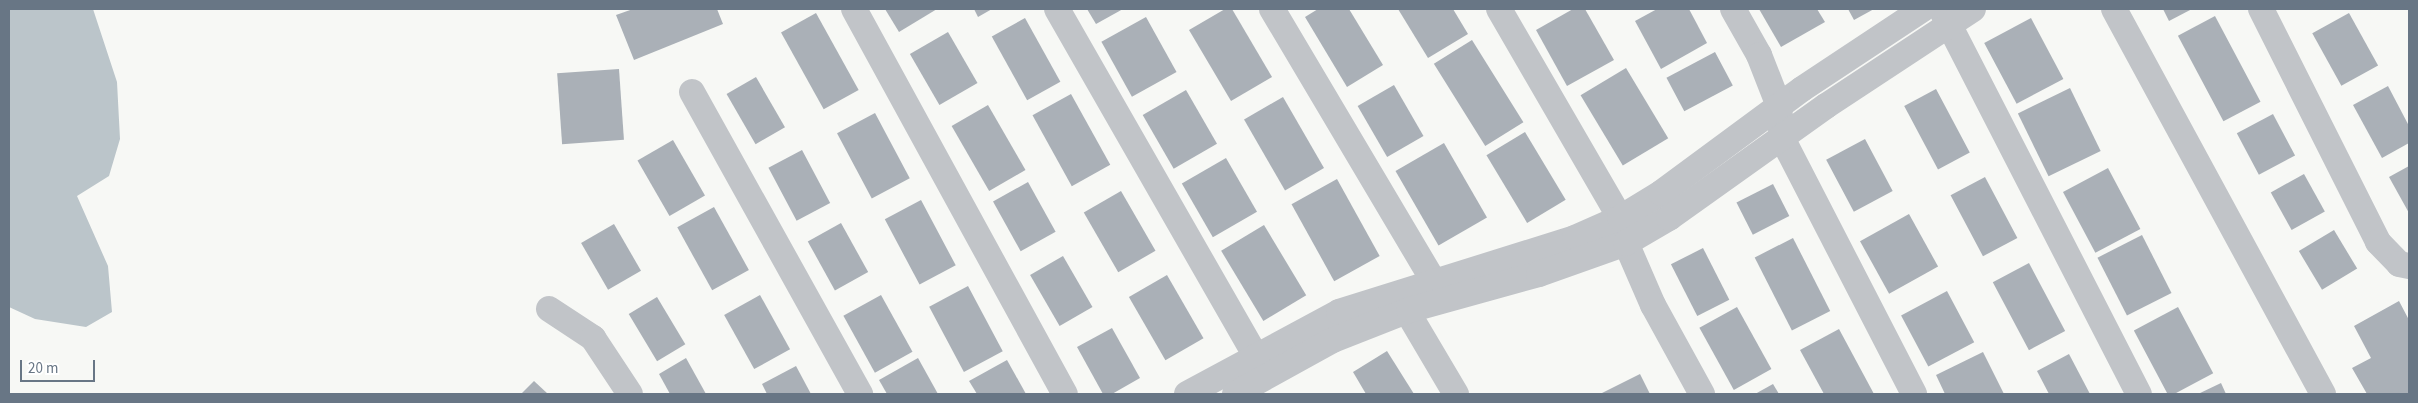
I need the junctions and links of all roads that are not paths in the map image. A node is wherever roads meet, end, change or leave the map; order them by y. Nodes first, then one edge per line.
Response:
1 (854, 9) edge
2 (1057, 9) edge
3 (1272, 9) edge
4 (1498, 9) edge
5 (1733, 9) edge
6 (1923, 9) edge
7 (1974, 9) edge
8 (2114, 9) edge
9 (2261, 9) edge
10 (1946, 17) edge
11 (692, 92) dead end
12 (1778, 106) junction
13 (1782, 138) junction
14 (1623, 231) junction
15 (2409, 266) edge
16 (1438, 290) junction
17 (1402, 301) junction
18 (549, 309) dead end
19 (1261, 366) junction
20 (1238, 387) edge
21 (630, 394) edge
22 (860, 394) edge
23 (1065, 394) edge
24 (1186, 394) edge
25 (1456, 394) edge
26 (1702, 394) edge
27 (1914, 394) edge
28 (2139, 394) edge
29 (2323, 394) edge

1 - 23 street
2 - 19 street
3 - 16 street
4 - 14 street
5 - 12 street
6 - 12 street
7 - 10 street
8 - 29 street
9 - 15 street
10 - 13 street
10 - 28 street
11 - 22 street
12 - 13 street
12 - 14 street
13 - 14 street
13 - 27 street
14 - 16 street
14 - 26 street
16 - 17 street
17 - 19 street
17 - 25 street
18 - 21 street
19 - 20 street
20 - 24 street

